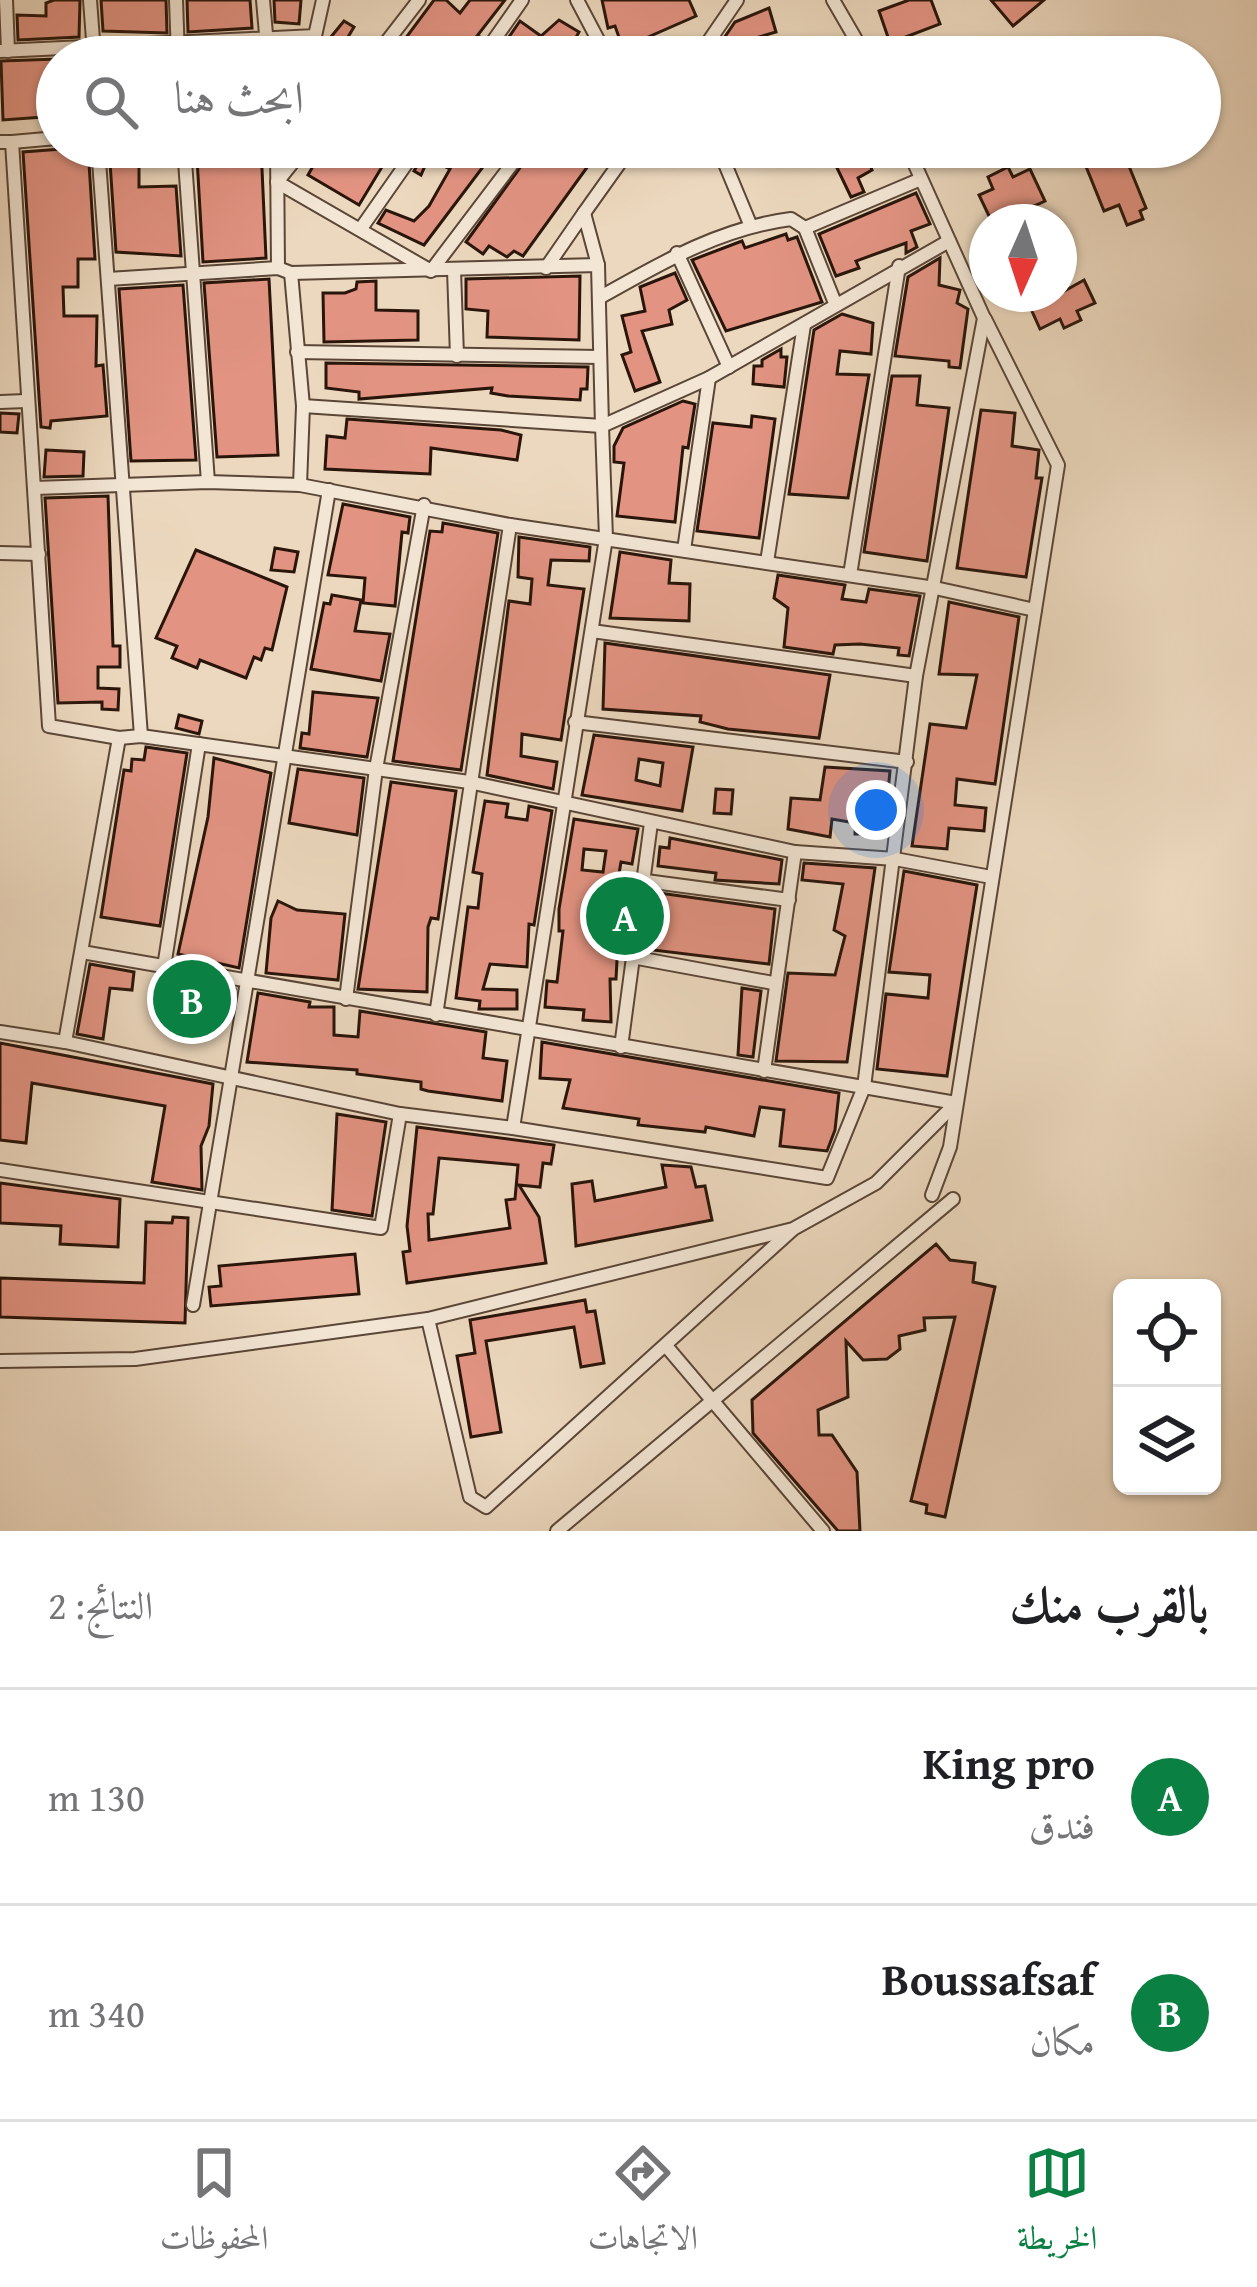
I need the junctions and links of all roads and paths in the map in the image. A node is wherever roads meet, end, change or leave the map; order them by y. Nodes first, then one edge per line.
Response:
1 (6, 0) edge
2 (90, 0) edge
3 (176, 0) edge
4 (263, 0) edge
5 (322, 0) edge
6 (419, 0) edge
7 (522, 0) edge
8 (578, 0) edge
9 (718, 0) edge
10 (736, 0) edge
11 (832, 0) edge
12 (727, 13) junction
13 (93, 36) edge
14 (177, 36) edge
15 (265, 36) joint
16 (315, 36) joint
17 (391, 36) edge
18 (497, 36) edge
19 (593, 36) edge
20 (712, 36) edge
21 (853, 36) edge
22 (4, 51) edge
23 (36, 52) edge
24 (36, 140) edge
25 (6, 142) edge
26 (100, 168) edge
27 (185, 168) edge
28 (278, 168) edge
29 (288, 168) edge
30 (403, 168) edge
31 (509, 168) edge
32 (616, 168) edge
33 (727, 168) edge
34 (916, 168) edge
35 (921, 179) junction
36 (278, 182) junction
37 (584, 213) junction
38 (750, 224) junction
39 (362, 227) junction
40 (805, 228) junction
41 (949, 241) junction
42 (677, 253) junction
43 (598, 265) junction
44 (899, 266) junction
45 (546, 268) junction
46 (285, 270) junction
47 (454, 270) junction
48 (431, 271) junction
49 (193, 276) junction
50 (108, 279) junction
51 (598, 298) junction
52 (835, 302) junction
53 (984, 318) junction
54 (803, 325) junction
55 (297, 352) junction
56 (457, 356) junction
57 (600, 357) junction
58 (729, 367) junction
59 (709, 378) junction
60 (26, 401) junction
61 (0, 403) edge
62 (303, 406) junction
63 (602, 426) junction
64 (208, 482) junction
65 (124, 485) junction
66 (300, 485) junction
67 (35, 488) junction
68 (329, 490) junction
69 (424, 505) junction
70 (510, 525) junction
71 (607, 538) junction
72 (684, 550) junction
73 (0, 553) edge
74 (39, 554) junction
75 (767, 562) junction
76 (850, 575) junction
77 (935, 588) junction
78 (1035, 610) junction
79 (592, 631) junction
80 (916, 676) junction
81 (575, 722) junction
82 (141, 736) junction
83 (119, 738) junction
84 (199, 744) junction
85 (283, 757) junction
86 (907, 762) junction
87 (376, 770) junction
88 (469, 782) junction
89 (561, 801) junction
90 (651, 823) junction
91 (795, 852) junction
92 (895, 860) junction
93 (991, 877) junction
94 (646, 880) junction
95 (789, 900) junction
96 (82, 952) junction
97 (632, 957) junction
98 (164, 968) junction
99 (250, 983) junction
100 (773, 983) junction
101 (346, 998) junction
102 (436, 1016) junction
103 (0, 1032) edge
104 (527, 1032) junction
105 (65, 1042) junction
106 (621, 1047) junction
107 (764, 1072) junction
108 (233, 1080) junction
109 (864, 1087) junction
110 (956, 1103) junction
111 (400, 1114) junction
112 (513, 1128) junction
113 (0, 1170) edge
114 (932, 1195) dead end
115 (212, 1198) junction
116 (953, 1199) dead end
117 (793, 1229) junction
118 (193, 1305) dead end
119 (428, 1319) junction
120 (668, 1347) junction
121 (0, 1361) edge
122 (713, 1401) junction
123 (556, 1531) edge
124 (823, 1531) edge

1 - 22 street
2 - 13 street
3 - 14 street
4 - 15 street
5 - 16 street
6 - 17 street
7 - 18 street
8 - 19 street
9 - 12 street
10 - 12 street
11 - 21 street
12 - 20 street
15 - 16 street
22 - 23 street
24 - 25 street
25 - 60 street
26 - 50 street
27 - 49 street
28 - 36 street
29 - 36 street
30 - 39 street
31 - 48 street
32 - 37 street
33 - 38 street
34 - 35 street
35 - 40 street
35 - 41 street
36 - 39 street
36 - 46 street
37 - 43 street
37 - 45 street
38 - 40 street
38 - 42 street
39 - 48 street
40 - 52 street
41 - 44 street
41 - 53 street
42 - 51 street
42 - 58 street
43 - 45 street
43 - 51 street
44 - 52 street
44 - 76 street
45 - 47 street
46 - 48 street
46 - 49 street
46 - 55 street
47 - 48 street
47 - 56 street
49 - 50 street
49 - 64 street
50 - 65 street
51 - 57 street
52 - 54 street
53 - 77 street
53 - 78 street
54 - 58 street
54 - 75 street
55 - 56 street
55 - 62 street
56 - 57 street
57 - 63 street
58 - 59 street
59 - 63 street
59 - 72 street
60 - 61 street
60 - 67 street
62 - 63 street
62 - 66 street
63 - 71 street
64 - 65 street
64 - 66 street
65 - 67 street
65 - 82 street
66 - 68 street
67 - 74 street
68 - 69 street
68 - 85 street
69 - 70 street
69 - 87 street
70 - 71 street
70 - 88 street
71 - 72 street
71 - 79 street
72 - 75 street
73 - 74 street
74 - 83 street
75 - 76 street
76 - 77 street
77 - 78 street
77 - 80 street
78 - 93 street
79 - 80 street
79 - 81 street
80 - 86 street
81 - 86 street
81 - 89 street
82 - 83 street
82 - 84 street
83 - 96 street
84 - 85 street
84 - 98 street
85 - 87 street
85 - 99 street
86 - 92 street
87 - 88 street
87 - 101 street
88 - 89 street
88 - 102 street
89 - 90 street
89 - 104 street
90 - 91 street
90 - 94 street
91 - 92 street
91 - 95 street
92 - 93 street
92 - 109 street
93 - 110 street
94 - 95 street
94 - 97 street
95 - 100 street
96 - 98 street
96 - 105 street
97 - 100 street
97 - 106 street
98 - 99 street
99 - 101 street
99 - 108 street
100 - 107 street
101 - 102 street
102 - 104 street
103 - 105 street
104 - 106 street
104 - 112 street
105 - 108 street
106 - 107 street
107 - 109 street
108 - 111 street
108 - 115 street
109 - 110 street
109 - 112 street
110 - 114 street
110 - 117 street
111 - 112 street
111 - 115 street
113 - 115 street
115 - 118 street
116 - 122 street
117 - 119 street
117 - 120 street
119 - 120 street
119 - 121 street
120 - 122 street
122 - 123 street
122 - 124 street

